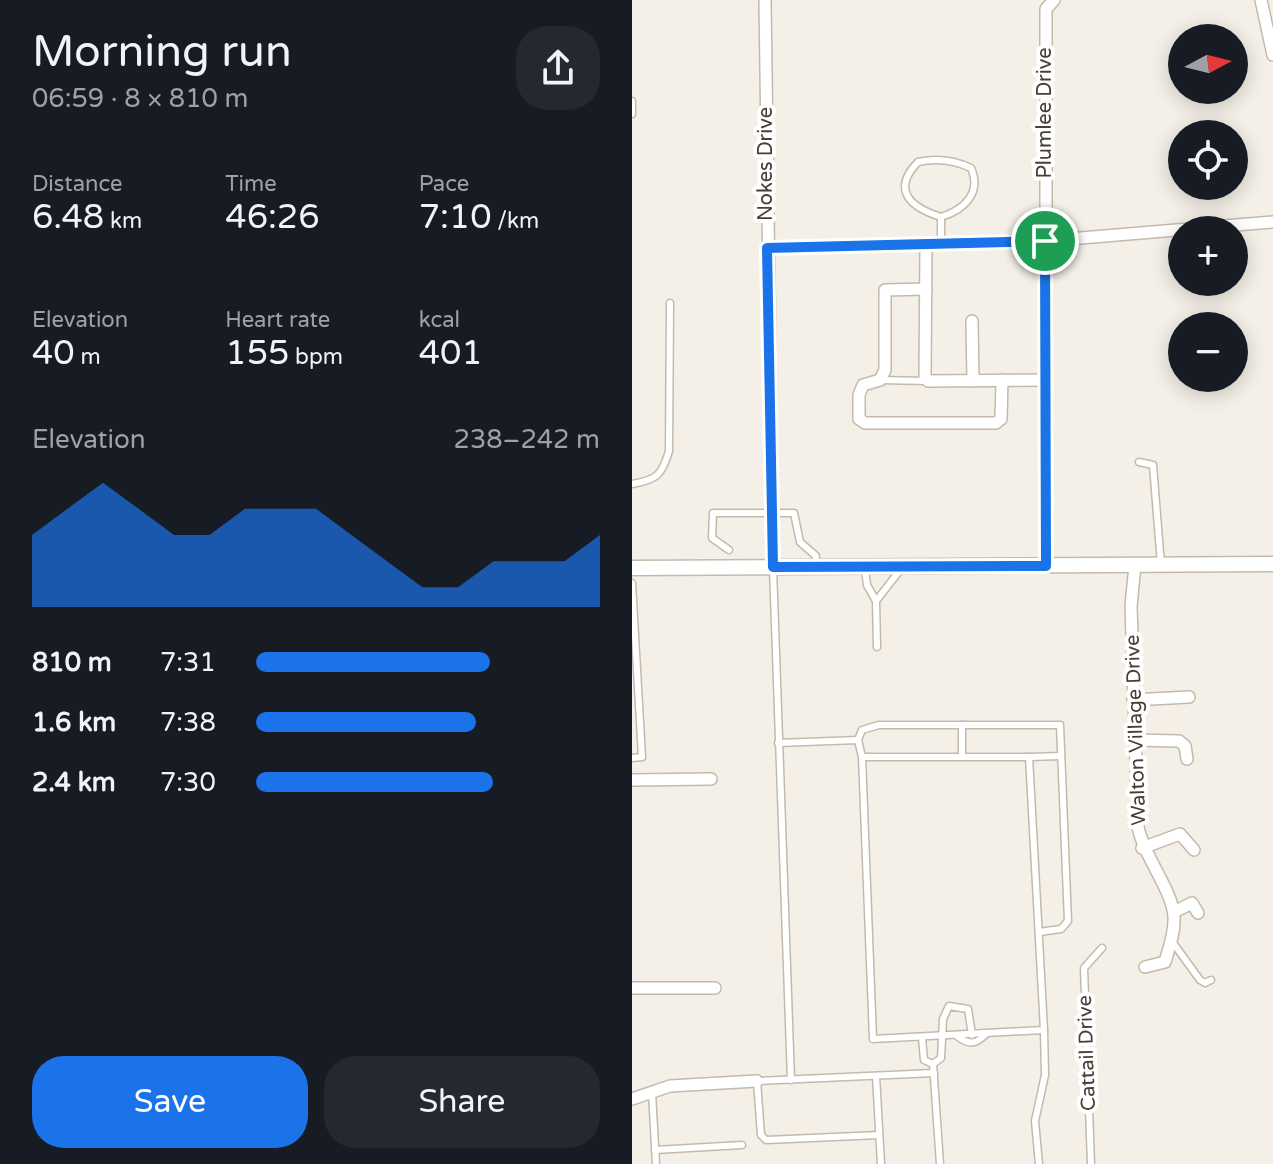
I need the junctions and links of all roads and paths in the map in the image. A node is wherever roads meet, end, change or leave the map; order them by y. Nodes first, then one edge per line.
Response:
1 (765, 0) edge
2 (1054, 0) edge
3 (1261, 0) edge
4 (1273, 55) edge
5 (632, 101) edge
6 (632, 114) edge
7 (941, 217) junction
8 (1273, 222) edge
9 (1045, 241) junction
10 (926, 244) junction
11 (941, 244) junction
12 (767, 248) junction
13 (926, 289) junction
14 (670, 303) dead end
15 (972, 321) dead end
16 (880, 380) junction
17 (1002, 380) junction
18 (1046, 380) junction
19 (928, 381) junction
20 (973, 381) junction
21 (1139, 462) dead end
22 (632, 484) edge
23 (772, 512) junction
24 (729, 550) dead end
25 (1273, 564) edge
26 (1135, 565) junction
27 (1161, 565) junction
28 (1046, 566) junction
29 (773, 567) junction
30 (865, 567) junction
31 (903, 567) junction
32 (632, 568) edge
33 (815, 568) junction
34 (632, 583) edge
35 (632, 592) edge
36 (876, 601) junction
37 (877, 647) dead end
38 (1189, 697) dead end
39 (1133, 700) junction
40 (962, 725) junction
41 (858, 740) junction
42 (1133, 740) junction
43 (778, 743) junction
44 (962, 756) junction
45 (1061, 756) junction
46 (862, 757) junction
47 (1029, 757) junction
48 (632, 758) edge
49 (1187, 759) dead end
50 (711, 779) dead end
51 (632, 780) edge
52 (1142, 848) junction
53 (1194, 850) dead end
54 (1174, 912) junction
55 (1198, 913) dead end
56 (1039, 932) junction
57 (1171, 940) junction
58 (1102, 948) dead end
59 (1145, 967) dead end
60 (1211, 980) dead end
61 (632, 988) edge
62 (715, 988) dead end
63 (1044, 1030) junction
64 (986, 1034) junction
65 (972, 1035) junction
66 (957, 1036) junction
67 (941, 1037) junction
68 (922, 1038) junction
69 (933, 1064) junction
70 (934, 1073) junction
71 (876, 1076) junction
72 (791, 1080) junction
73 (757, 1081) junction
74 (652, 1093) junction
75 (632, 1099) edge
76 (879, 1135) junction
77 (742, 1145) dead end
78 (655, 1150) junction
79 (656, 1164) edge
80 (881, 1164) edge
81 (940, 1164) edge
82 (1039, 1164) edge
83 (1091, 1164) edge

1 - 12 street, Nokes Drive
2 - 9 street, Plumlee Drive
3 - 4 street
5 - 6 lane
7 - 7 lane
7 - 11 lane
8 - 9 street
9 - 11 street
9 - 18 street, Plumlee Drive
10 - 11 street
10 - 12 street
10 - 13 street
12 - 23 street, Nokes Drive
13 - 16 street
13 - 19 street
14 - 22 lane
15 - 20 street
16 - 17 street
16 - 19 lane
17 - 18 street
17 - 20 street
18 - 28 street, Plumlee Drive
19 - 20 street
21 - 27 lane
23 - 24 lane
23 - 29 street, Nokes Drive
23 - 33 lane
25 - 27 street
26 - 27 street
26 - 28 street
26 - 39 street, Walton Village Drive
28 - 31 street
29 - 32 street
29 - 33 street
29 - 43 lane
30 - 31 street
30 - 33 street
30 - 36 lane
31 - 36 lane
34 - 35 lane
35 - 48 lane
36 - 37 lane
38 - 39 street
39 - 42 street, Walton Village Drive
40 - 41 lane
40 - 44 lane
40 - 45 lane
41 - 43 lane
41 - 46 lane
42 - 49 street
42 - 52 street, Walton Village Drive
43 - 72 lane
44 - 46 lane
44 - 47 lane
45 - 47 lane
45 - 56 lane
46 - 68 lane
47 - 56 lane
50 - 51 street
52 - 53 street
52 - 54 street, Walton Village Drive
54 - 55 street
54 - 57 street
56 - 63 lane
57 - 59 street
57 - 60 lane
58 - 83 lane, Cattail Drive
61 - 62 street
63 - 64 lane
63 - 82 lane
64 - 65 lane
64 - 66 lane
65 - 66 lane
65 - 67 lane
66 - 67 lane
67 - 68 lane
67 - 69 lane
68 - 69 lane
69 - 70 lane
70 - 71 lane
70 - 81 lane
71 - 72 lane
71 - 76 lane
72 - 73 lane
73 - 74 street
73 - 76 lane
74 - 75 street
74 - 78 lane
76 - 80 lane
77 - 78 lane
78 - 79 lane

